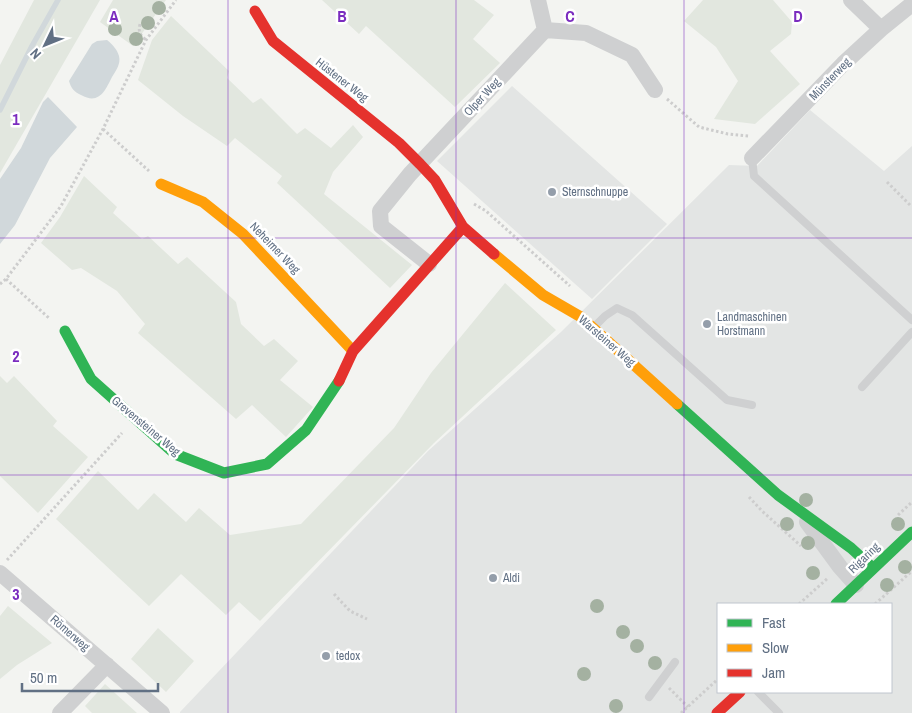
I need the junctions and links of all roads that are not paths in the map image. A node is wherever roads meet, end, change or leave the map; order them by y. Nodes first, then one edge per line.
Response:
1 (538, 0) edge
2 (851, 0) edge
3 (912, 4) edge
4 (255, 12) dead end
5 (881, 29) junction
6 (545, 30) junction
7 (655, 90) road end
8 (752, 158) joint
9 (420, 164) junction
10 (161, 184) road end
11 (463, 227) junction
12 (430, 264) junction
13 (912, 320) edge
14 (593, 328) junction
15 (65, 331) road end
16 (912, 332) edge
17 (353, 352) junction
18 (862, 388) dead end
19 (752, 405) dead end
20 (801, 514) junction
21 (912, 532) edge
22 (2, 568) edge
23 (873, 568) junction
24 (856, 585) junction
25 (837, 603) edge
26 (675, 662) dead end
27 (107, 665) junction
28 (739, 693) edge
29 (759, 693) edge
30 (649, 697) dead end
31 (60, 713) edge
32 (162, 713) edge
33 (717, 713) edge
34 (779, 713) edge

1 - 6 street
2 - 5 street
3 - 5 street, Münsterweg
4 - 9 street, Hüstener Weg
5 - 8 street, Münsterweg
6 - 7 street
6 - 9 street, Olper Weg
8 - 13 lane
9 - 11 street, Warsteiner Weg
9 - 12 street
10 - 17 street, Neheimer Weg
11 - 12 street, Grevensteiner Weg
11 - 14 street, Warsteiner Weg
12 - 17 street, Grevensteiner Weg
14 - 19 lane
14 - 20 street, Warsteiner Weg
15 - 17 street, Grevensteiner Weg
16 - 18 lane
20 - 23 street, Warsteiner Weg
20 - 24 street, Warsteiner Weg
21 - 23 street, Rigaring
22 - 27 street, Römerweg
23 - 24 street, Rigaring
24 - 25 street, Rigaring
26 - 30 lane
27 - 31 street
27 - 32 street, Römerweg
28 - 33 street
29 - 34 lane

